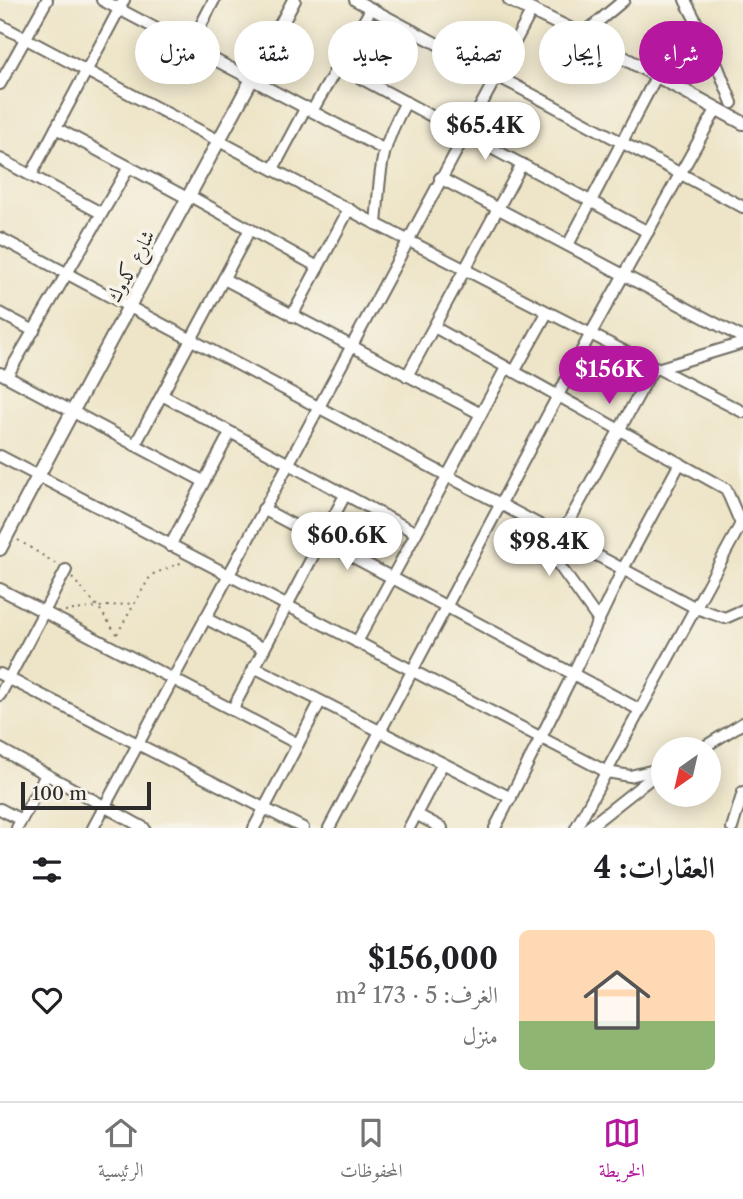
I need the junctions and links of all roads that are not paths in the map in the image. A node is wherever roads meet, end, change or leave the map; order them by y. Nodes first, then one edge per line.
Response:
1 (47, 0) edge
2 (102, 0) edge
3 (294, 0) edge
4 (355, 0) edge
5 (510, 0) edge
6 (685, 0) edge
7 (212, 1) edge
8 (620, 2) edge
9 (122, 5) edge
10 (370, 9) junction
11 (531, 12) junction
12 (149, 21) edge
13 (202, 21) edge
14 (283, 21) edge
15 (363, 21) edge
16 (551, 21) edge
17 (598, 21) edge
18 (525, 23) edge
19 (0, 25) edge
20 (27, 37) junction
21 (432, 41) edge
22 (86, 73) junction
23 (328, 81) edge
24 (0, 84) edge
25 (249, 84) edge
26 (262, 84) edge
27 (372, 84) edge
28 (491, 84) edge
29 (513, 84) edge
30 (652, 84) edge
31 (673, 84) edge
32 (743, 97) edge
33 (406, 102) junction
34 (309, 109) junction
35 (725, 109) junction
36 (743, 123) edge
37 (56, 128) junction
38 (464, 133) junction
39 (220, 141) junction
40 (622, 143) junction
41 (383, 149) junction
42 (0, 159) edge
43 (522, 164) junction
44 (128, 167) junction
45 (273, 169) junction
46 (680, 174) junction
47 (31, 175) junction
48 (440, 178) junction
49 (189, 197) junction
50 (591, 201) junction
51 (743, 207) edge
52 (498, 208) junction
53 (349, 209) junction
54 (101, 212) junction
55 (376, 224) junction
56 (250, 229) junction
57 (648, 232) junction
58 (0, 238) edge
59 (407, 240) junction
60 (568, 245) junction
61 (318, 267) junction
62 (465, 270) junction
63 (65, 272) junction
64 (624, 275) junction
65 (224, 279) junction
66 (131, 307) junction
67 (0, 313) edge
68 (547, 313) junction
69 (292, 316) junction
70 (434, 327) junction
71 (34, 331) junction
72 (590, 335) junction
73 (743, 338) edge
74 (192, 340) junction
75 (743, 343) edge
76 (350, 347) junction
77 (656, 368) junction
78 (510, 370) junction
79 (3, 374) edge
80 (407, 376) junction
81 (162, 395) junction
82 (558, 396) junction
83 (318, 407) junction
84 (71, 411) junction
85 (743, 412) edge
86 (481, 414) junction
87 (620, 430) junction
88 (230, 433) junction
89 (135, 445) junction
90 (0, 456) edge
91 (680, 463) junction
92 (287, 465) junction
93 (447, 475) junction
94 (39, 477) junction
95 (203, 481) junction
96 (345, 495) junction
97 (500, 504) junction
98 (263, 509) junction
99 (525, 517) junction
100 (742, 522) edge
101 (4, 532) edge
102 (416, 533) junction
103 (561, 536) junction
104 (321, 540) junction
105 (170, 546) junction
106 (0, 549) edge
107 (623, 569) junction
108 (66, 570) dead end
109 (228, 576) junction
110 (391, 578) junction
111 (0, 589) edge
112 (286, 606) junction
113 (696, 607) junction
114 (445, 608) junction
115 (743, 610) edge
116 (45, 612) junction
117 (205, 618) junction
118 (599, 621) junction
119 (356, 642) junction
120 (264, 649) junction
121 (254, 667) junction
122 (412, 671) junction
123 (573, 674) junction
124 (4, 676) edge
125 (173, 679) junction
126 (0, 695) edge
127 (320, 702) junction
128 (232, 709) junction
129 (640, 710) junction
130 (743, 723) edge
131 (379, 733) junction
132 (720, 737) edge
133 (542, 738) junction
134 (138, 744) junction
135 (298, 744) junction
136 (0, 749) edge
137 (442, 765) junction
138 (651, 771) edge
139 (607, 772) junction
140 (46, 775) junction
141 (651, 778) edge
142 (743, 792) edge
143 (510, 799) junction
144 (105, 806) junction
145 (0, 809) edge
146 (264, 809) junction
147 (416, 814) junction
148 (19, 824) edge
149 (93, 828) edge
150 (144, 828) edge
151 (254, 828) edge
152 (303, 828) edge
153 (329, 828) edge
154 (409, 828) edge
155 (442, 828) edge
156 (495, 828) edge
157 (576, 828) edge
158 (588, 828) edge
159 (732, 828) edge

1 - 20 street
2 - 9 street
3 - 14 street, شارع كدوك
4 - 10 street
5 - 11 street
6 - 35 street
7 - 13 street
8 - 17 street
9 - 12 street
9 - 22 street
10 - 15 street
10 - 21 street
11 - 16 street
11 - 18 street
19 - 20 street
20 - 22 street
20 - 24 street
22 - 37 street
22 - 39 street
23 - 34 street
25 - 39 street, شارع كدوك
26 - 34 street
27 - 33 street
28 - 38 street
29 - 40 street
30 - 40 street
31 - 35 street
32 - 35 street
33 - 38 street
33 - 41 street
34 - 41 street
34 - 45 street
35 - 36 street
35 - 46 street
37 - 44 street
37 - 47 street
38 - 43 street
38 - 48 street
39 - 45 street
39 - 49 street, شارع كدوك
40 - 46 street
40 - 50 street
41 - 55 street
42 - 47 street
43 - 50 street
43 - 52 street
44 - 49 street
44 - 54 street
45 - 53 street
46 - 51 street
46 - 57 street
47 - 54 street
48 - 52 street
48 - 59 street
49 - 56 street
49 - 66 street, شارع كدوك
50 - 57 street
50 - 60 street
52 - 60 street
52 - 62 street
53 - 55 street
53 - 61 street
54 - 63 street
55 - 59 street
56 - 61 street
56 - 65 street
57 - 64 street
58 - 63 street
59 - 62 street
59 - 76 street
60 - 64 street
61 - 69 street
62 - 68 street
62 - 70 street
63 - 66 street
63 - 71 street
64 - 72 street
64 - 73 street
65 - 69 street
65 - 74 street
66 - 74 street
66 - 84 street, شارع كدوك
67 - 71 street
68 - 72 street
68 - 78 street
69 - 76 street
70 - 78 street
70 - 80 street
71 - 79 street
72 - 77 street
72 - 82 street
74 - 81 street
74 - 83 street
75 - 77 street
76 - 80 street
76 - 83 street
77 - 85 street
77 - 87 street
78 - 82 street
78 - 86 street
79 - 84 street
80 - 86 street
81 - 88 street
81 - 89 street
82 - 87 street
82 - 97 street
83 - 92 street
83 - 93 street
84 - 89 street
84 - 94 street, شارع كدوك
86 - 93 street
87 - 91 street
87 - 103 street
88 - 92 street
88 - 95 street
89 - 95 street
90 - 94 street
91 - 100 street
91 - 107 street
92 - 96 street
92 - 98 street
93 - 97 street
93 - 102 street
94 - 101 street, شارع كدوك
94 - 105 street
95 - 105 street
96 - 102 street
96 - 104 street
97 - 99 street
97 - 114 street
98 - 104 street
98 - 109 street
99 - 103 street
99 - 118 street
100 - 113 street
101 - 106 street, شارع كدوك
102 - 110 street
103 - 107 street
104 - 110 street
104 - 112 street
105 - 109 street
107 - 113 street
107 - 118 street
108 - 116 street
109 - 112 street
109 - 117 street
110 - 114 street
110 - 119 street
111 - 116 street
112 - 119 street
112 - 120 street
113 - 115 street
113 - 129 street
114 - 122 street
114 - 123 street
116 - 124 street
116 - 125 street
117 - 120 street
117 - 125 street
118 - 123 street
119 - 122 street
120 - 121 street
121 - 127 street
121 - 128 street
122 - 131 street
122 - 133 street
123 - 129 street
123 - 133 street
124 - 126 street
124 - 134 street
125 - 128 street
125 - 134 street
127 - 131 street
127 - 135 street
128 - 135 street
129 - 139 street
130 - 132 street
131 - 137 street
131 - 153 street
133 - 139 street
133 - 143 street
134 - 144 street
134 - 146 street
135 - 146 street
136 - 140 street
137 - 143 street
137 - 147 street
138 - 139 street
139 - 157 street
140 - 144 street
140 - 148 street
141 - 158 street
142 - 159 street
143 - 156 street
144 - 149 street
144 - 150 street
145 - 148 street
146 - 151 street
146 - 152 street
147 - 154 street
147 - 155 street

